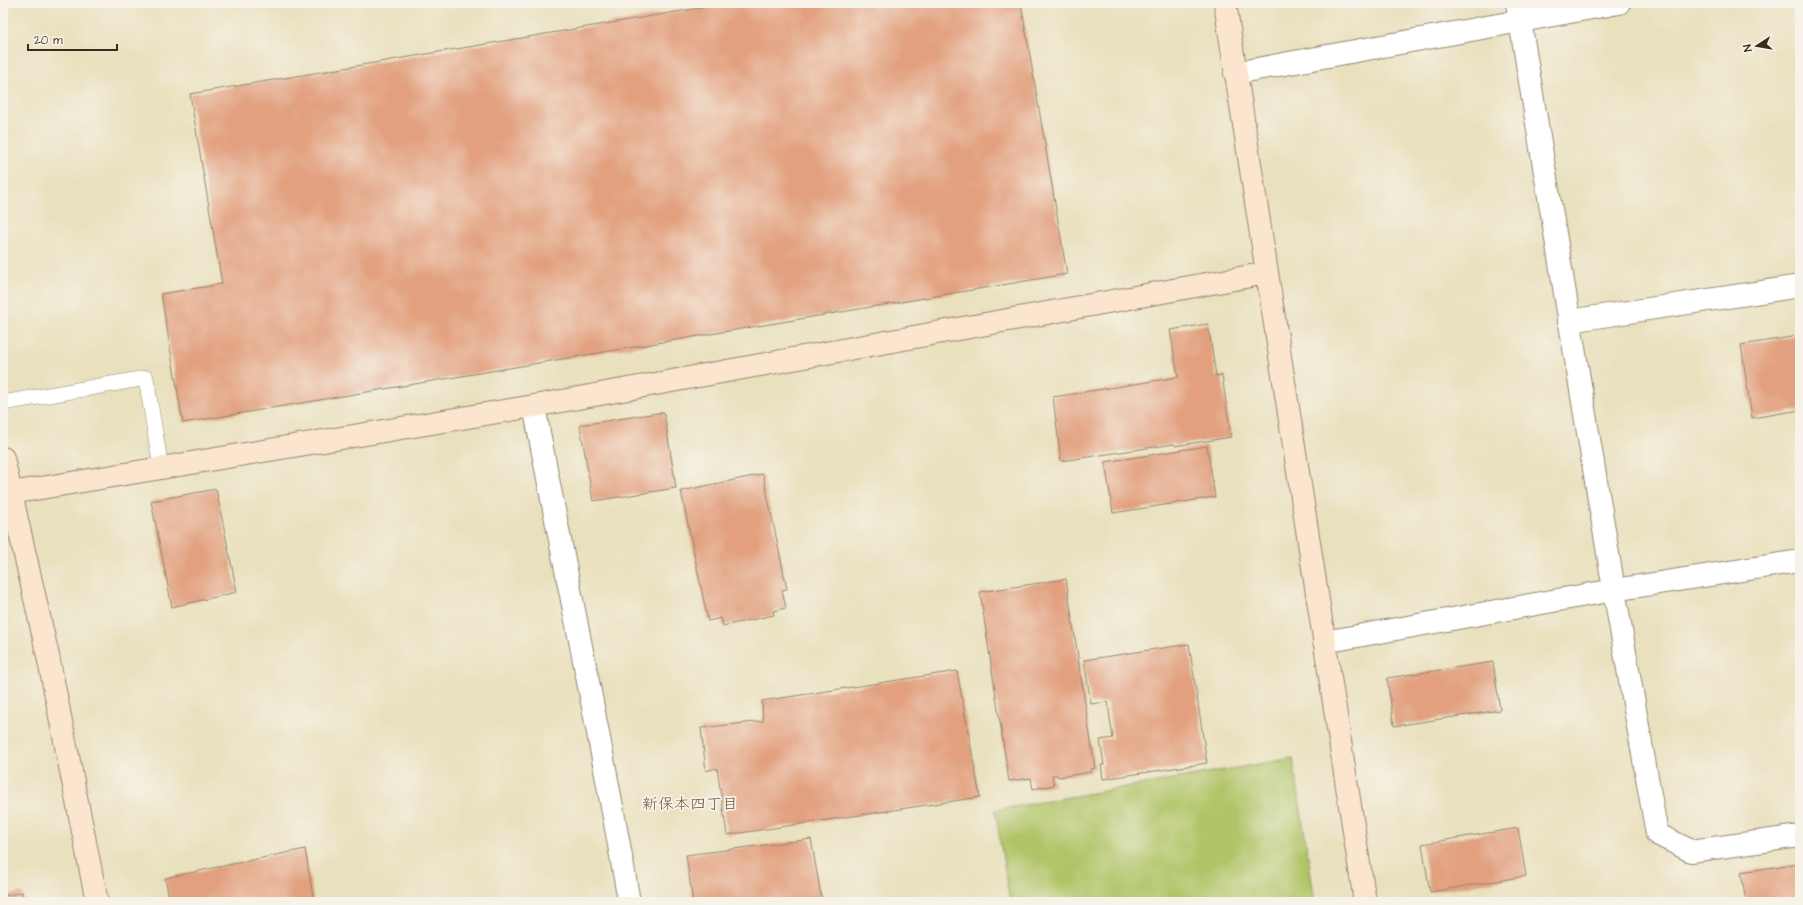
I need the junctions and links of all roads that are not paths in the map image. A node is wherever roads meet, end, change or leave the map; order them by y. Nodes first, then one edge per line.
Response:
1 (1225, 3) edge
2 (1619, 3) edge
3 (1519, 12) edge
4 (1235, 73) junction
5 (1267, 273) junction
6 (1800, 286) edge
7 (1569, 321) junction
8 (3, 403) edge
9 (534, 406) junction
10 (3, 458) edge
11 (161, 468) junction
12 (11, 492) junction
13 (1800, 560) edge
14 (1614, 590) junction
15 (1324, 642) junction
16 (1800, 836) edge
17 (97, 902) edge
18 (629, 902) edge
19 (1366, 902) edge

1 - 4 street
2 - 3 street
3 - 4 street
3 - 7 street
4 - 5 street
5 - 9 street
5 - 15 street
6 - 7 street
7 - 14 street
8 - 11 lane
9 - 11 street
9 - 18 street
10 - 12 street
11 - 12 street
12 - 17 street
13 - 14 street
14 - 15 street
14 - 16 street
15 - 19 street

